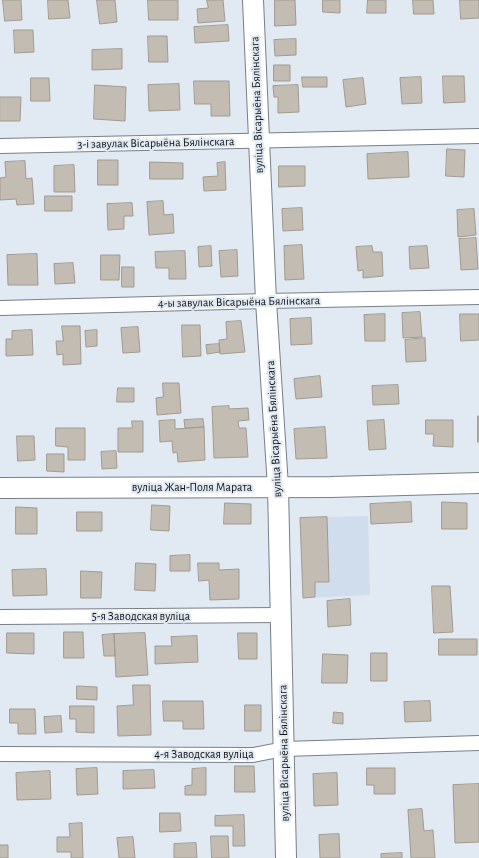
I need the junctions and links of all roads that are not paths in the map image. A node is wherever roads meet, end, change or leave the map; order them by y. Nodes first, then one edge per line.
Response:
1 (253, 0) edge
2 (479, 136) edge
3 (259, 141) junction
4 (0, 146) edge
5 (479, 297) edge
6 (266, 301) junction
7 (0, 308) edge
8 (479, 483) edge
9 (278, 487) junction
10 (0, 488) edge
11 (281, 615) junction
12 (0, 617) edge
13 (479, 743) edge
14 (284, 749) junction
15 (0, 754) edge
16 (286, 858) edge

1 - 3 street, вуліца Вісарыёна Бялінскага
2 - 3 street, 3-і завулак Вісарыёна Бялінскага
3 - 4 street, 3-і завулак Вісарыёна Бялінскага
3 - 6 street, вуліца Вісарыёна Бялінскага
5 - 6 street, 4-ы завулак Вісарыёна Бялінскага
6 - 7 street, 4-ы завулак Вісарыёна Бялінскага
6 - 9 street, вуліца Вісарыёна Бялінскага
8 - 9 street, вуліца Жан-Поля Марата
9 - 10 street, вуліца Жан-Поля Марата
9 - 11 street, вуліца Вісарыёна Бялінскага
11 - 12 street, 5-я Заводская вуліца
11 - 14 street, вуліца Вісарыёна Бялінскага
13 - 14 street, 4-я Заводская вуліца
14 - 15 street, 4-я Заводская вуліца
14 - 16 street, вуліца Вісарыёна Бялінскага

